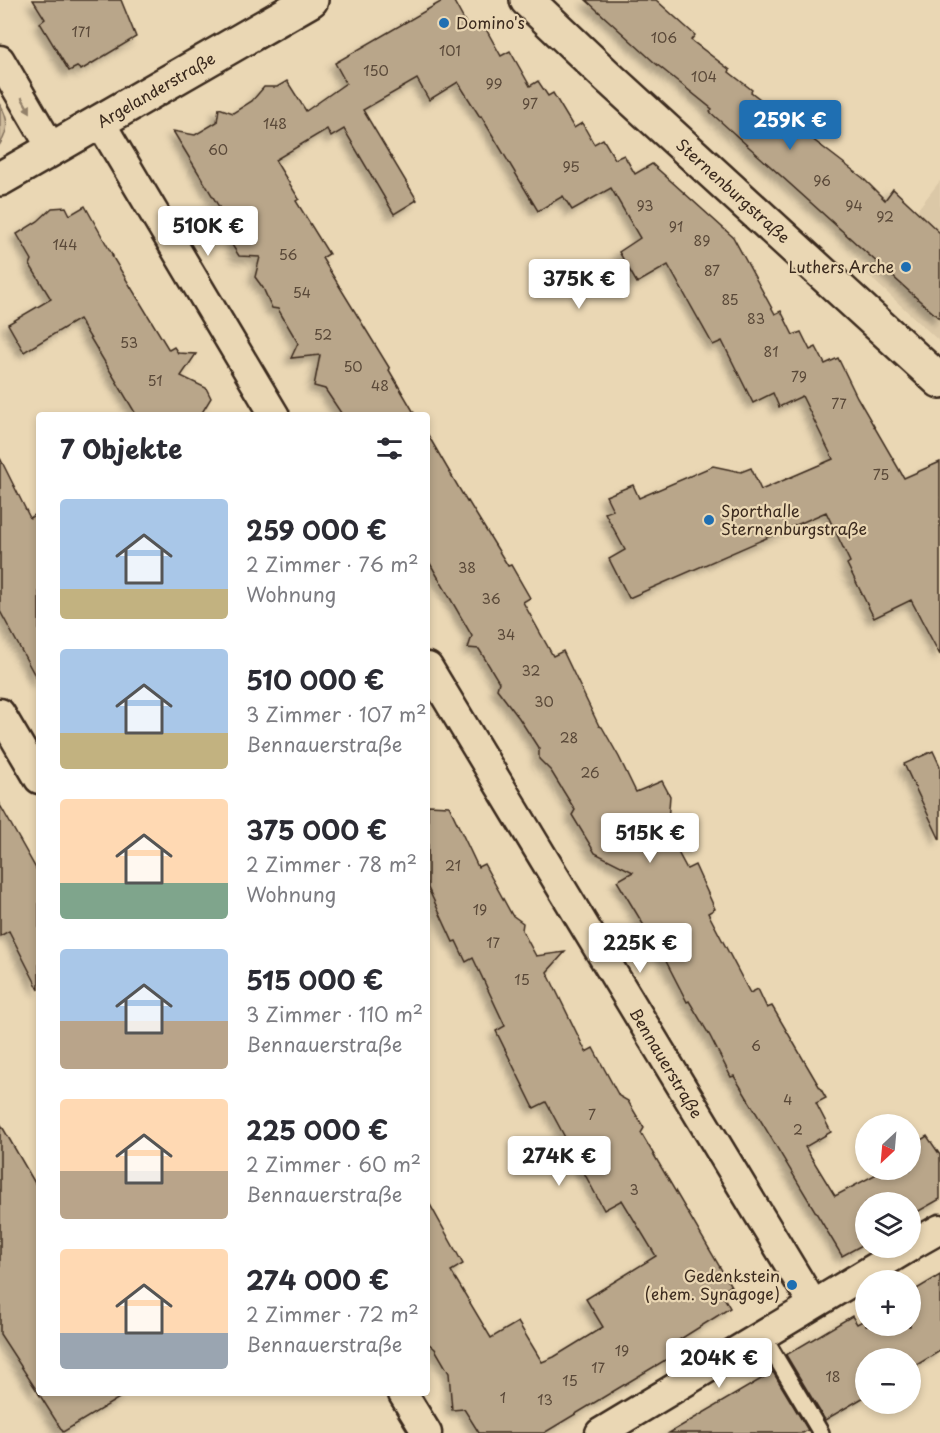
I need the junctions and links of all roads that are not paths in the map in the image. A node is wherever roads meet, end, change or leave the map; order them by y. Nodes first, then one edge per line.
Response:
1 (311, 0) edge
2 (527, 0) edge
3 (0, 60) edge
4 (100, 122) junction
5 (52, 149) junction
6 (0, 179) edge
7 (940, 381) edge
8 (274, 412) edge
9 (430, 670) edge
10 (2, 722) edge
11 (36, 774) edge
12 (940, 1229) edge
13 (921, 1240) edge
14 (890, 1258) edge
15 (813, 1304) junction
16 (763, 1336) junction
17 (404, 1396) edge
18 (427, 1433) edge
19 (600, 1433) edge
20 (821, 1433) edge

1 - 4 street, Argelanderstraße
2 - 7 street, Sternenburgstraße
3 -> 5 street
4 - 5 street, Argelanderstraße
4 - 8 street
5 - 6 street, Argelanderstraße
9 - 15 street, Bennauerstraße
10 - 11 street
12 - 13 street
14 - 15 street
15 - 16 street
16 - 19 street
16 - 20 lane
17 - 18 street

